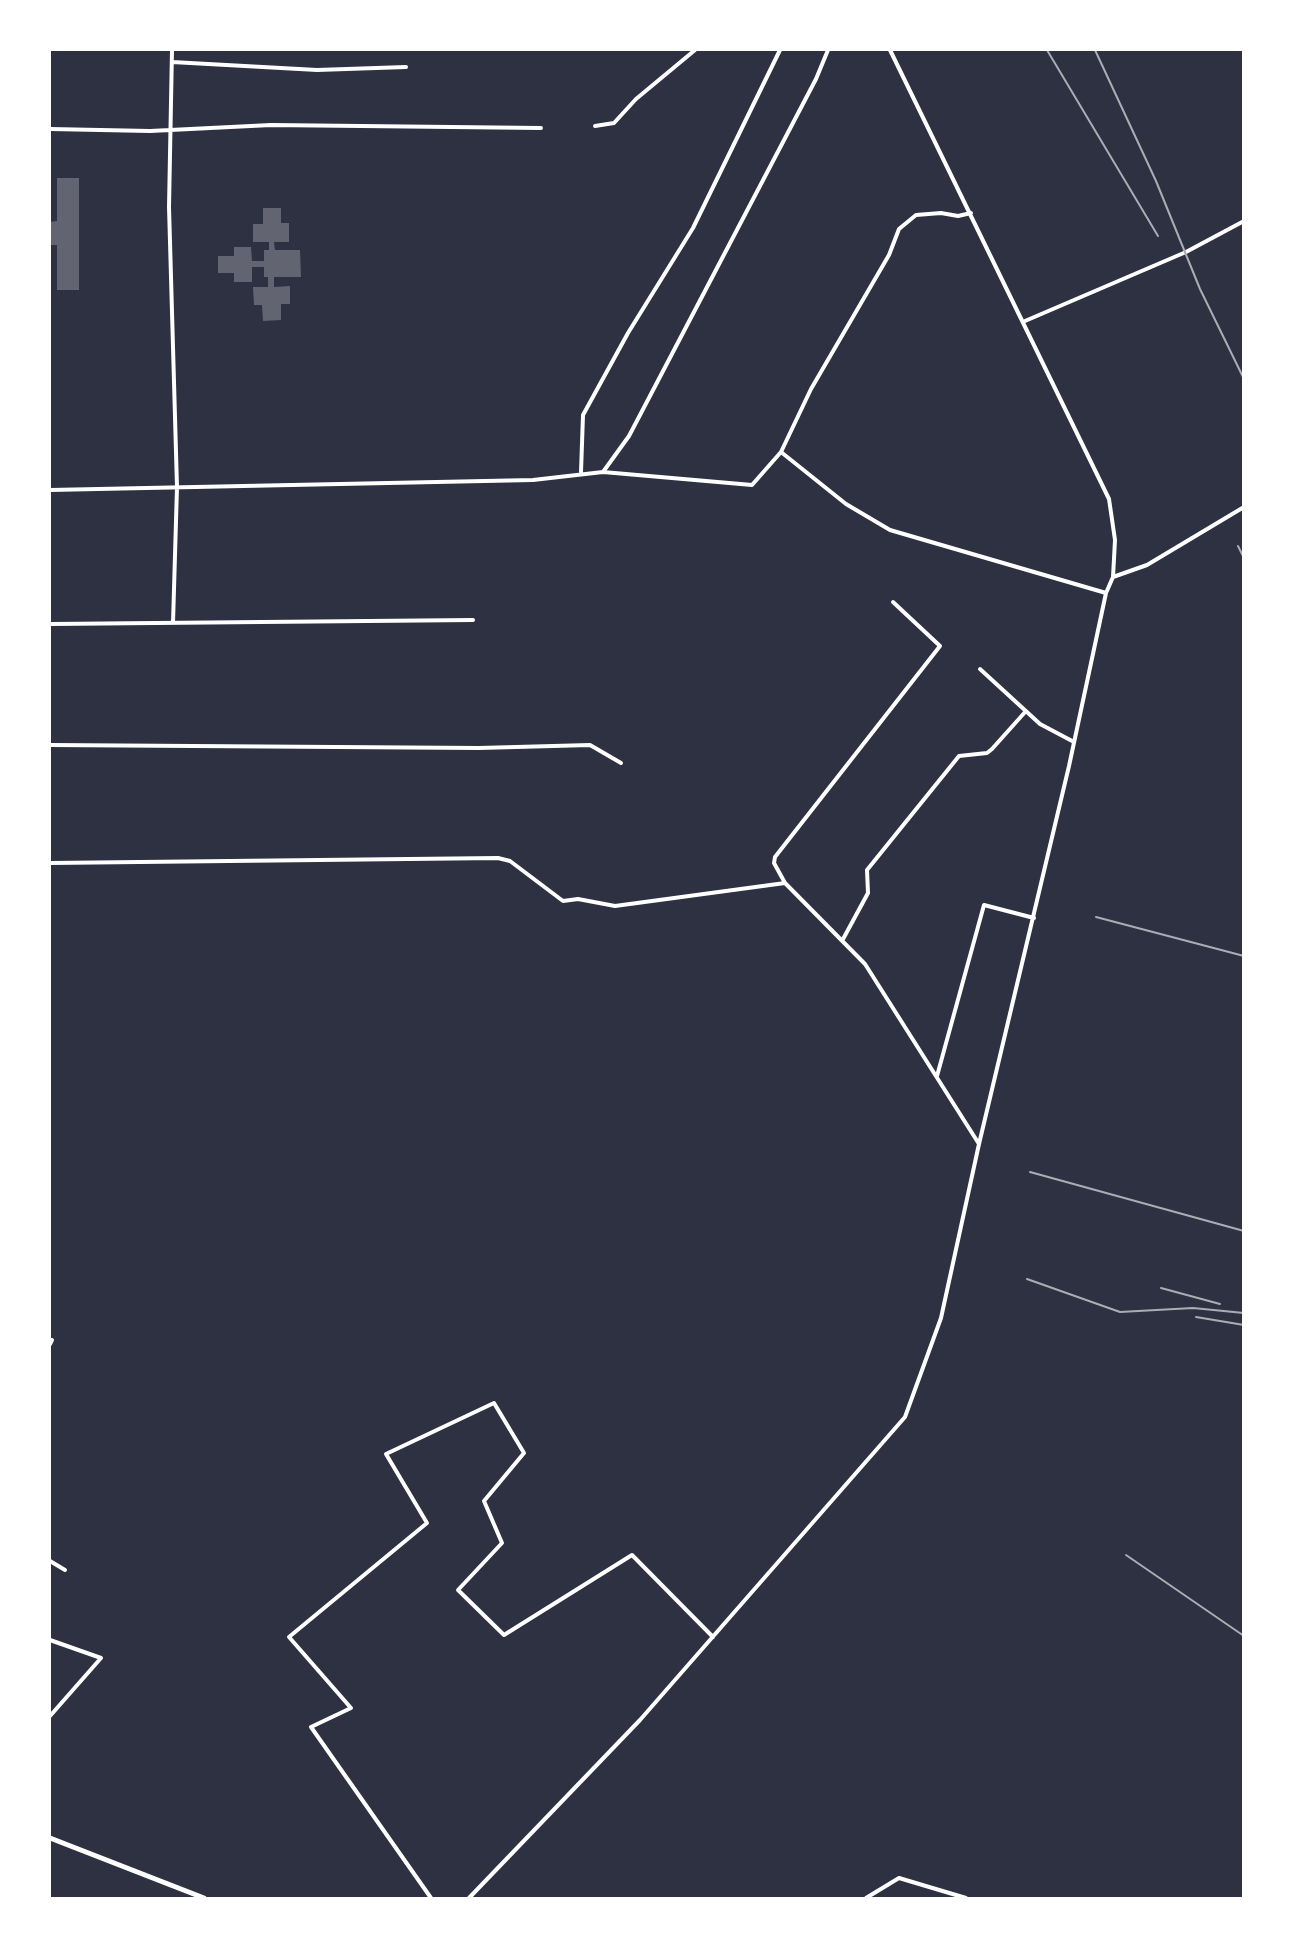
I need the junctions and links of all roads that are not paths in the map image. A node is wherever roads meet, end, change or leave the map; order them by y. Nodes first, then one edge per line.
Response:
1 (172, 50) edge
2 (695, 50) edge
3 (780, 50) edge
4 (828, 50) edge
5 (890, 50) edge
6 (172, 62) junction
7 (406, 67) dead end
8 (595, 126) dead end
9 (541, 128) dead end
10 (50, 129) edge
11 (172, 129) junction
12 (971, 213) junction
13 (1244, 221) edge
14 (1025, 321) junction
15 (781, 452) junction
16 (581, 472) junction
17 (603, 472) junction
18 (177, 487) junction
19 (50, 490) edge
20 (1244, 507) edge
21 (1113, 577) junction
22 (1106, 593) junction
23 (893, 602) dead end
24 (472, 620) dead end
25 (174, 623) junction
26 (50, 624) edge
27 (980, 669) dead end
28 (1026, 711) junction
29 (1074, 742) junction
30 (50, 745) edge
31 (621, 763) dead end
32 (50, 862) edge
33 (785, 883) junction
34 (1034, 918) junction
35 (842, 941) junction
36 (937, 1076) junction
37 (979, 1144) junction
38 (50, 1561) edge
39 (65, 1570) dead end
40 (713, 1637) junction
41 (50, 1640) edge
42 (50, 1716) edge
43 (50, 1838) edge
44 (204, 1899) edge
45 (431, 1899) edge
46 (469, 1899) edge
47 (866, 1899) edge
48 (966, 1899) edge

1 - 6 street
2 - 8 street
3 - 16 street
4 - 17 street
5 - 12 street
6 - 7 street
6 - 11 street
9 - 11 street
10 - 11 street
11 - 18 street
12 - 14 street
12 - 15 street
13 - 14 street
14 - 21 street
15 - 17 street
15 - 22 street
16 - 17 street
16 - 18 street
18 - 19 street
18 - 25 street
20 - 21 street
21 - 22 street
22 - 29 street
23 - 33 street
24 - 25 street
25 - 26 street
27 - 28 street
28 - 29 street
28 - 35 street
29 - 34 street
30 - 31 street
32 - 33 street
33 - 35 street
34 - 36 street
34 - 37 street
35 - 36 street
36 - 37 street
37 - 40 street
38 - 39 street
40 - 45 street
40 - 46 street
41 - 42 street
43 - 44 main road
47 - 48 street

